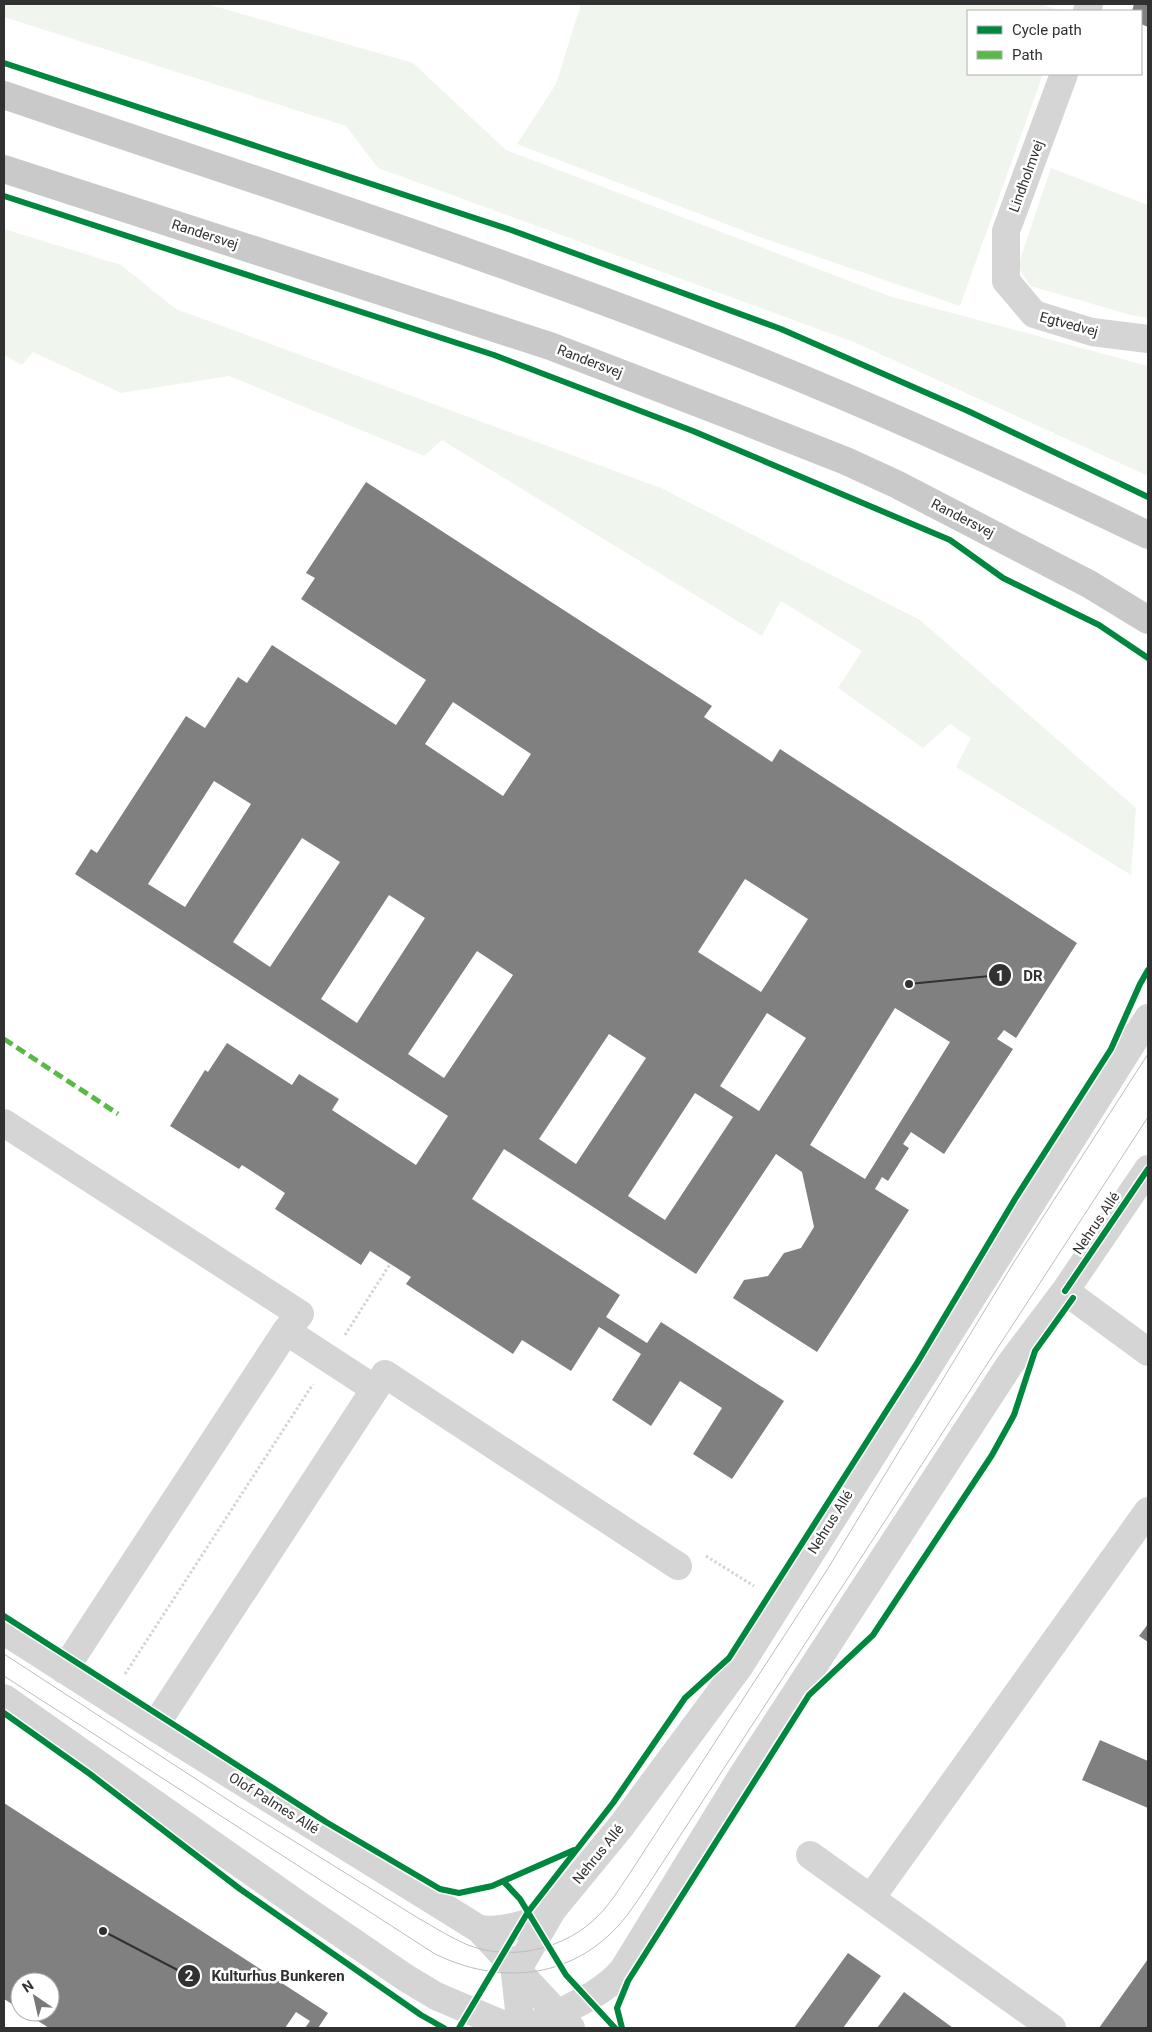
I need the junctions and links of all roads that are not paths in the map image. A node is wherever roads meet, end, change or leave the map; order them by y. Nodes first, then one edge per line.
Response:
1 (1064, 75) edge
2 (4, 95) edge
3 (4, 169) edge
4 (1006, 281) joint
5 (1148, 339) edge
6 (1148, 535) edge
7 (1148, 620) edge
8 (1148, 1018) edge
9 (4, 1123) edge
10 (1148, 1169) edge
11 (1065, 1291) junction
12 (286, 1331) junction
13 (1148, 1352) edge
14 (375, 1389) junction
15 (1148, 1511) edge
16 (678, 1566) road end
17 (4, 1631) edge
18 (64, 1670) junction
19 (4, 1698) edge
20 (154, 1728) junction
21 (810, 1855) dead end
22 (871, 1898) junction
23 (553, 1909) junction
24 (479, 1929) junction
25 (518, 1969) junction
26 (564, 2020) edge
27 (511, 2028) edge
28 (521, 2028) edge
29 (530, 2028) edge
30 (1052, 2028) edge

1 - 4 street, Lindholmvej
2 - 6 main road
3 - 7 main road, Randersvej
4 - 5 street, Egtvedvej
8 - 23 street, Nehrus Allé
9 - 12 street
10 - 11 street, Nehrus Allé
11 - 13 street
11 - 26 street, Nehrus Allé
12 - 14 street
12 - 18 street
14 - 16 street
14 - 20 street
15 - 22 street
17 - 18 street, Olof Palmes Allé
18 - 20 street, Olof Palmes Allé
19 - 27 street
20 - 24 street, Olof Palmes Allé
21 - 22 street
22 - 30 street
23 - 24 street
23 - 25 street
24 - 25 street, Olof Palmes Allé
25 - 26 street, Olof Palmes Allé
25 - 28 street
26 - 29 street, Nehrus Allé

